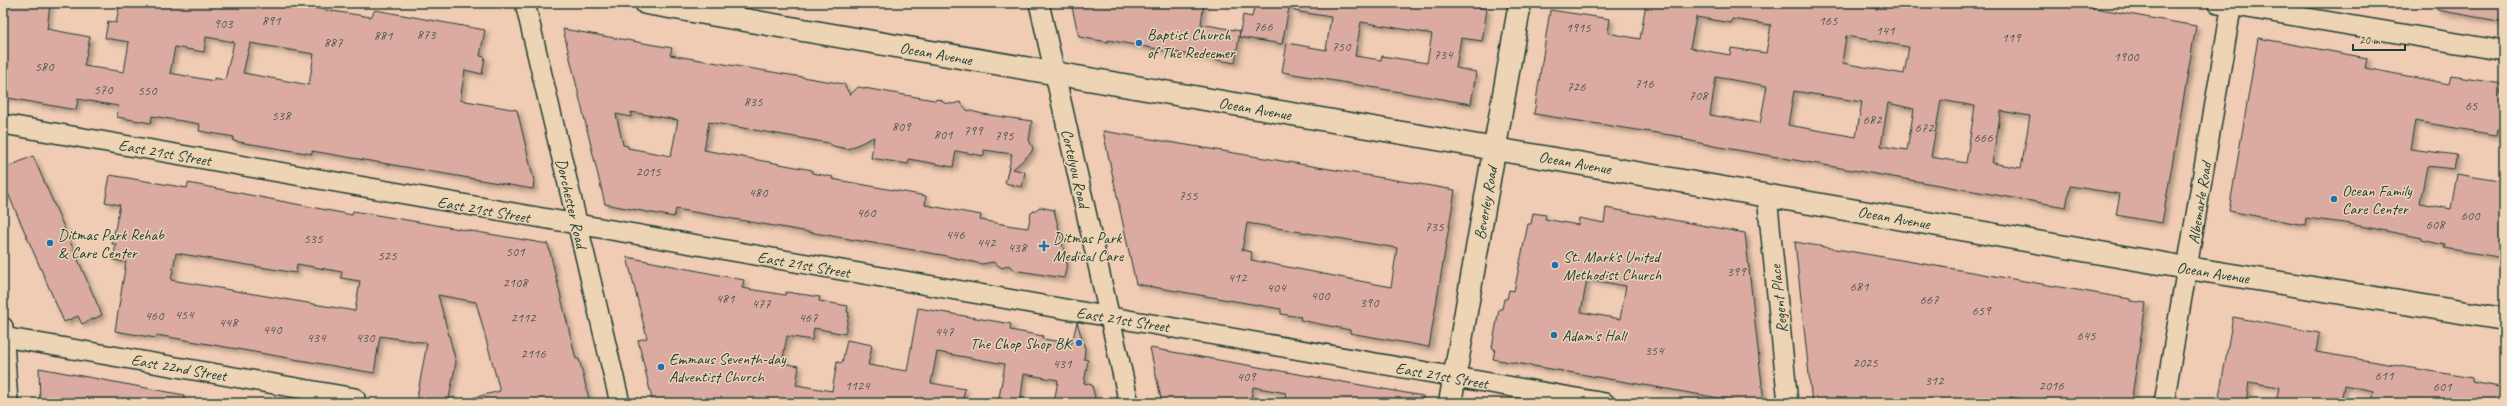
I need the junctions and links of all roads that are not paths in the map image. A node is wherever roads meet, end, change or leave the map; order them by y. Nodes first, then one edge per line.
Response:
1 (525, 3) edge
2 (646, 3) edge
3 (1039, 3) edge
4 (1520, 3) edge
5 (2227, 4) edge
6 (2504, 51) edge
7 (1055, 75) junction
8 (3, 124) edge
9 (1495, 149) junction
10 (1767, 196) junction
11 (578, 225) junction
12 (2188, 268) junction
13 (1109, 318) junction
14 (2504, 320) edge
15 (4, 334) edge
16 (1455, 377) junction
17 (355, 398) dead end
18 (8, 403) edge
19 (620, 403) edge
20 (1129, 403) edge
21 (1450, 403) edge
22 (1604, 403) edge
23 (1788, 403) edge
24 (2164, 403) edge

1 - 11 street, Dorchester Road
2 - 7 main road, Ocean Avenue
3 - 7 street, Cortelyou Road
4 - 9 main road, Beverley Road
5 - 6 street
5 - 12 street, Albemarle Road
7 - 9 main road, Ocean Avenue
7 - 13 street, Cortelyou Road
8 - 11 street, East 21st Street
9 - 10 main road, Ocean Avenue
9 - 16 main road, Beverley Road
10 - 12 main road, Ocean Avenue
10 - 23 street, Regent Place
11 - 13 street, East 21st Street
11 - 19 street, Dorchester Road
12 - 14 main road, Ocean Avenue
12 - 24 street, Albemarle Road
13 - 16 street, East 21st Street
13 - 20 street, Cortelyou Road
15 - 17 street, East 22nd Street
15 - 18 street
16 - 21 main road, Beverley Road
16 - 22 street, East 21st Street

